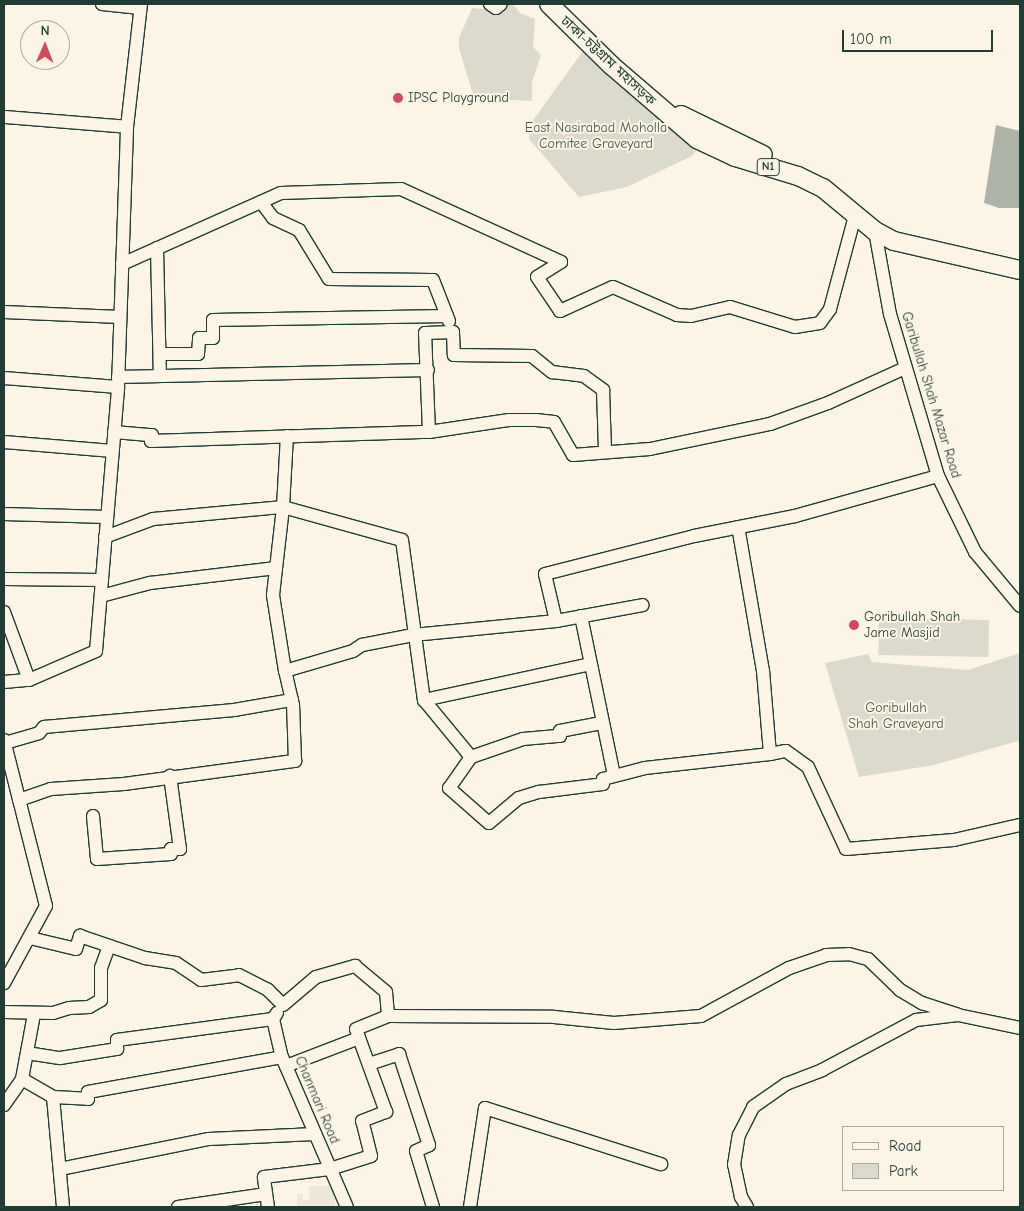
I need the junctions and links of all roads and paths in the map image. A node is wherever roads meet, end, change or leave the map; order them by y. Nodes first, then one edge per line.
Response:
1 (102, 4) edge
2 (490, 4) edge
3 (501, 4) edge
4 (548, 4) edge
5 (558, 4) edge
6 (140, 6) edge
7 (4, 117) edge
8 (127, 127) junction
9 (261, 202) junction
10 (855, 216) junction
11 (875, 231) junction
12 (157, 248) junction
13 (1020, 257) edge
14 (122, 264) junction
15 (1020, 270) edge
16 (4, 312) edge
17 (447, 316) junction
18 (120, 317) junction
19 (453, 332) junction
20 (160, 354) junction
21 (905, 368) junction
22 (428, 370) junction
23 (160, 376) junction
24 (4, 378) edge
25 (118, 382) junction
26 (114, 432) junction
27 (429, 432) junction
28 (287, 436) junction
29 (4, 442) edge
30 (113, 451) junction
31 (605, 451) junction
32 (938, 476) junction
33 (284, 507) junction
34 (4, 514) edge
35 (107, 517) junction
36 (738, 527) junction
37 (106, 537) junction
38 (276, 568) junction
39 (4, 579) edge
40 (102, 580) junction
41 (101, 596) junction
42 (643, 605) dead end
43 (1020, 606) edge
44 (4, 612) edge
45 (581, 616) junction
46 (556, 620) junction
47 (414, 635) junction
48 (590, 664) junction
49 (285, 671) junction
50 (29, 680) junction
51 (4, 682) edge
52 (292, 700) junction
53 (424, 700) junction
54 (601, 723) junction
55 (4, 742) edge
56 (770, 754) junction
57 (471, 757) junction
58 (170, 776) junction
59 (614, 776) junction
60 (19, 800) junction
61 (92, 816) dead end
62 (1020, 825) edge
63 (30, 938) junction
64 (109, 946) junction
65 (4, 983) edge
66 (283, 1005) junction
67 (4, 1012) edge
68 (34, 1014) junction
69 (958, 1015) junction
70 (388, 1016) junction
71 (273, 1019) junction
72 (1020, 1028) edge
73 (359, 1038) junction
74 (27, 1053) junction
75 (284, 1062) junction
76 (368, 1064) junction
77 (22, 1079) junction
78 (53, 1097) junction
79 (4, 1105) edge
80 (315, 1134) junction
81 (661, 1164) dead end
82 (60, 1169) junction
83 (330, 1169) junction
84 (267, 1201) edge
85 (63, 1207) edge
86 (178, 1207) edge
87 (347, 1207) edge
88 (433, 1207) edge
89 (470, 1207) edge
90 (747, 1207) edge

1 - 6 street
2 - 3 street
4 - 10 highway, ঢাকা-চট্টগ্রাম মহাসড়ক / N1
5 - 13 highway, ঢাকা-চট্টগ্রাম মহাসড়ক / N1
6 - 8 street
7 - 8 street
8 - 14 street
9 - 10 street
9 - 12 street
9 - 17 street
10 - 11 highway, ঢাকা-চট্টগ্রাম মহাসড়ক / N1
11 - 15 highway, ঢাকা-চট্টগ্রাম মহাসড়ক / N1
11 - 21 street, Garibullah Shah Mazar Road
12 - 14 street
12 - 20 street
14 - 18 street
16 - 18 street
17 - 19 street
17 - 20 street
18 - 25 street
19 - 22 street
19 - 31 street
20 - 23 street
21 - 31 street
21 - 32 street, Garibullah Shah Mazar Road
22 - 23 street
22 - 27 street
23 - 25 street
24 - 25 street
25 - 26 street
26 - 28 street
26 - 30 street
27 - 28 street
27 - 31 street
28 - 33 street
29 - 30 street
30 - 35 street
32 - 36 street
32 - 43 street, Garibullah Shah Mazar Road
33 - 37 street
33 - 38 street
33 - 47 street
34 - 35 street
35 - 37 street
36 - 46 street
36 - 56 street
37 - 40 street
38 - 41 street
38 - 49 street
39 - 40 street
40 - 41 street
41 - 50 street
42 - 45 street
44 - 50 street
45 - 46 street
45 - 48 street
46 - 47 street
47 - 49 street
47 - 53 street
48 - 53 street
48 - 54 street
49 - 52 street
50 - 51 street
52 - 55 street
52 - 58 street
53 - 57 street
54 - 57 street
54 - 59 street
55 - 60 street
56 - 59 street
56 - 62 street
57 - 59 street
58 - 60 street
58 - 61 street
60 - 63 street
63 - 64 street
63 - 65 street
64 - 66 street
64 - 68 street
66 - 70 street
66 - 71 street
67 - 68 street
68 - 74 street
69 - 70 street
69 - 72 street
69 - 90 street
70 - 73 street
71 - 74 street
71 - 75 street, Chanmari Road
73 - 75 street
73 - 76 street
74 - 77 street
75 - 78 street
75 - 80 street, Chanmari Road
76 - 83 street
76 - 88 street
77 - 78 street
77 - 79 street
78 - 82 street
80 - 82 street
80 - 83 street, Chanmari Road
81 - 89 street
82 - 85 street
83 - 84 street
83 - 87 street, Chanmari Road
84 - 86 street

